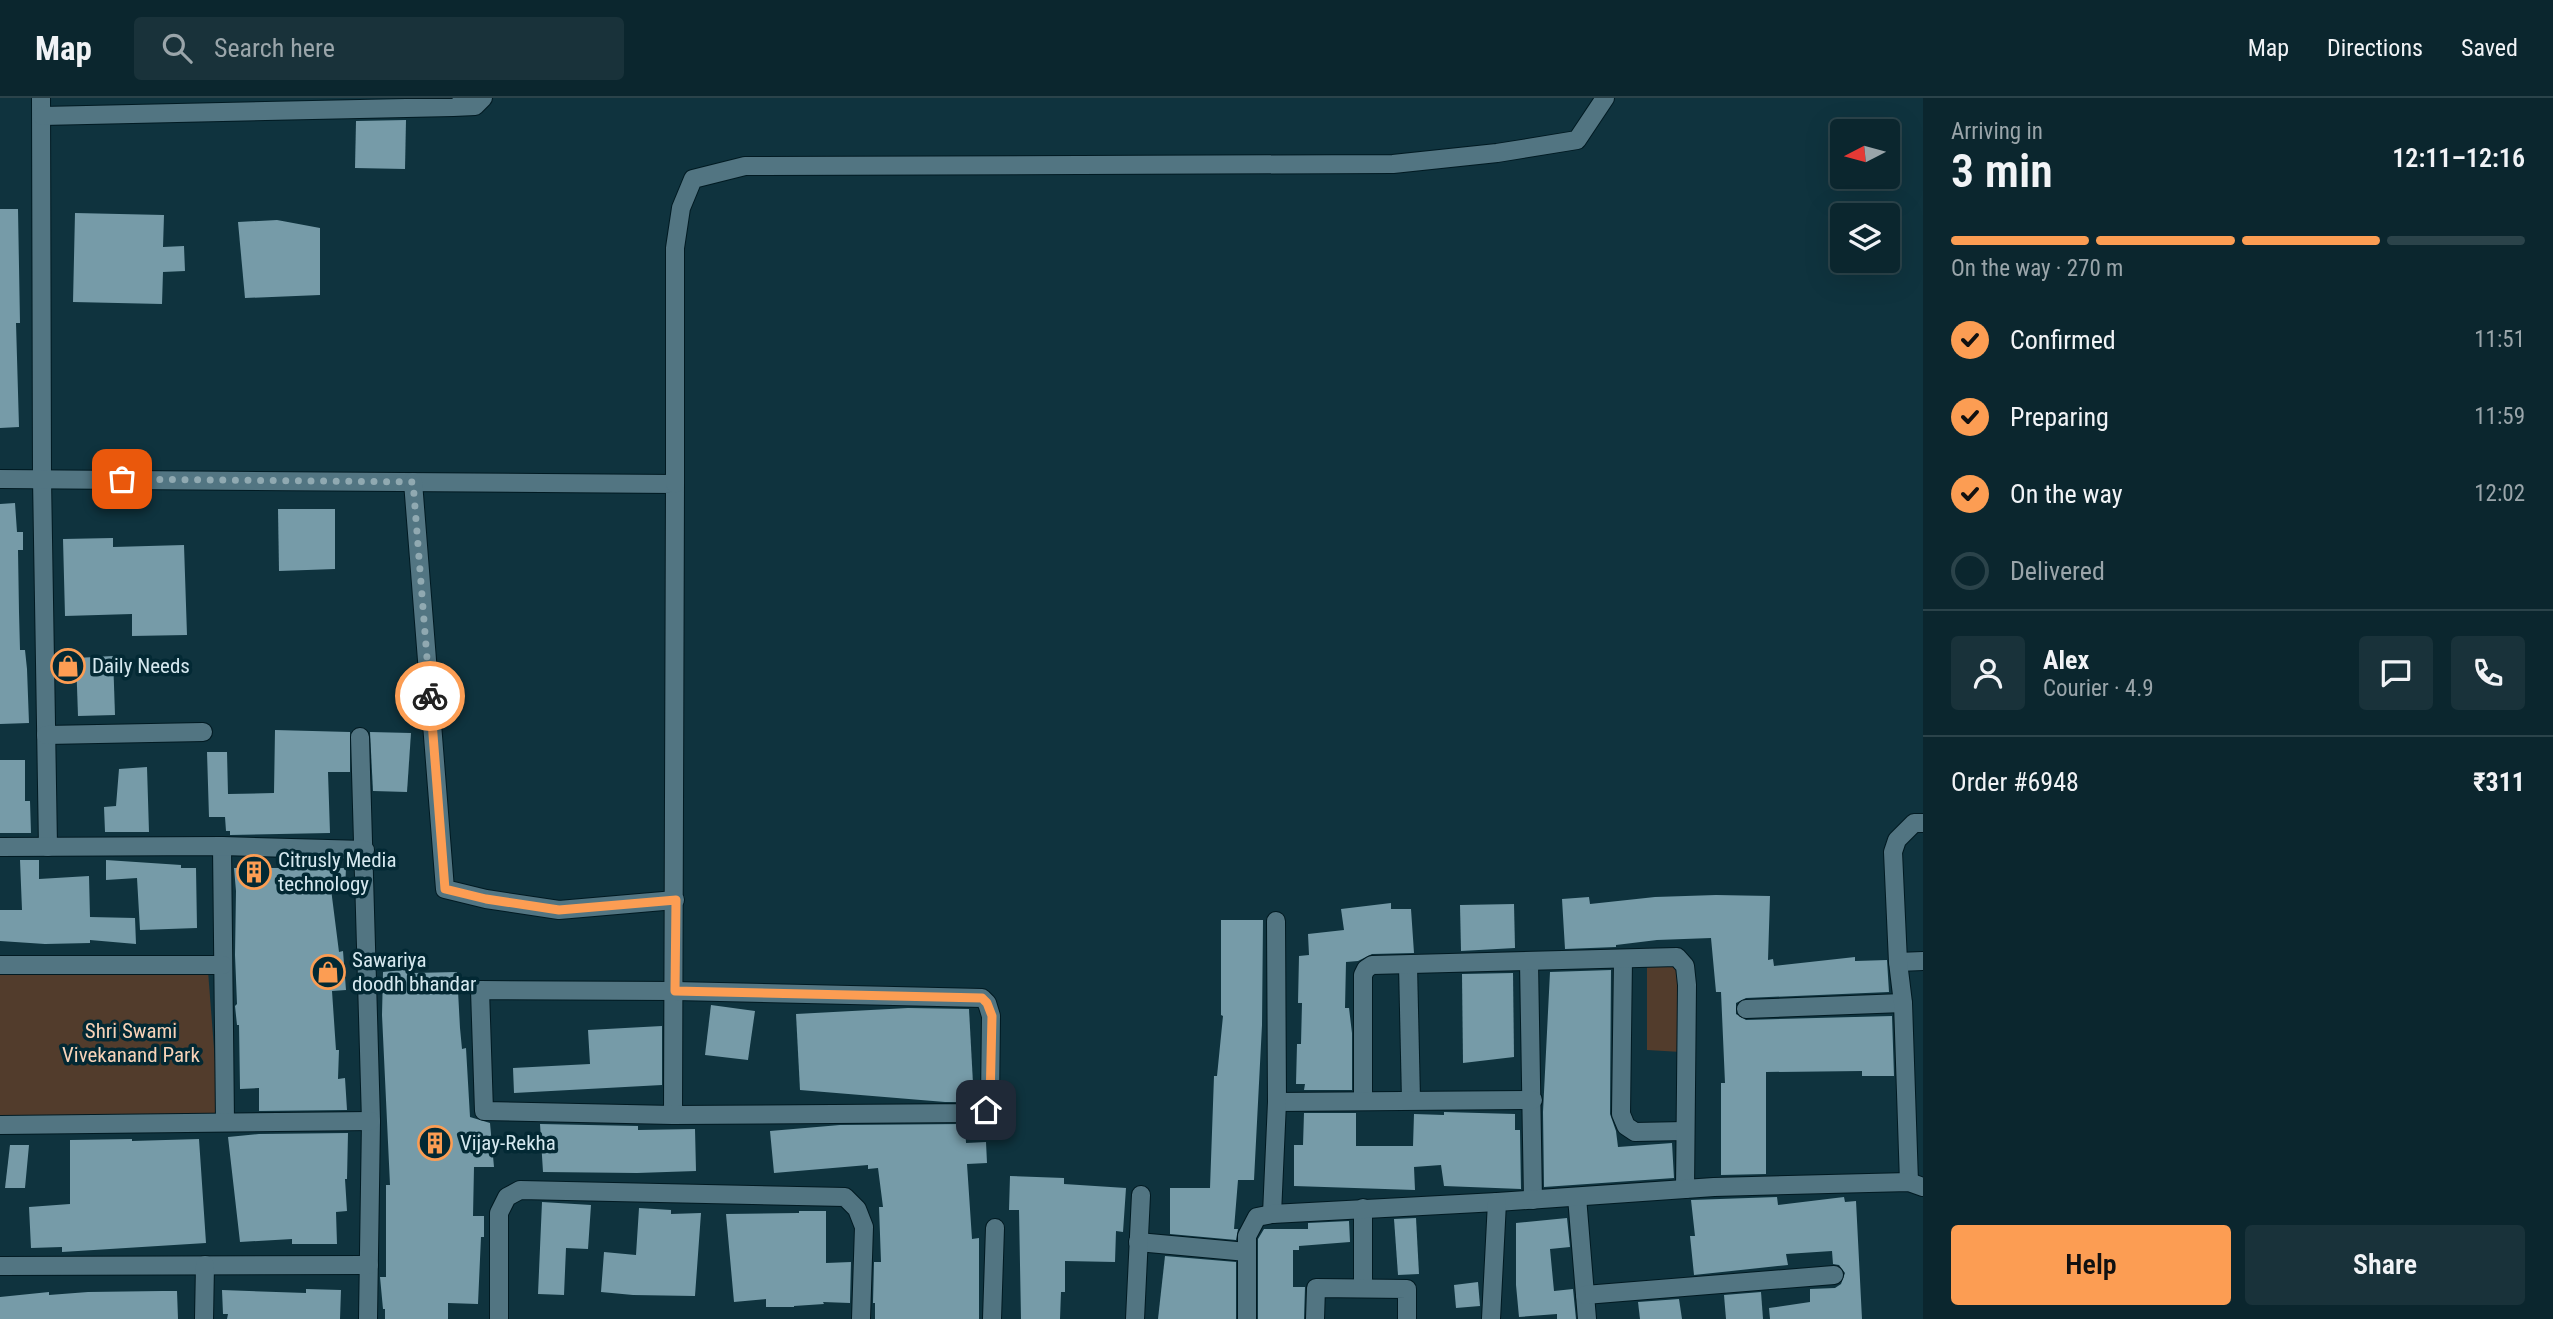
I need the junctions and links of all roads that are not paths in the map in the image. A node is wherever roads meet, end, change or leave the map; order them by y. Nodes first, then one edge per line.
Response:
1 (483, 98) edge
2 (1605, 98) edge
3 (41, 107) edge
4 (42, 478) junction
5 (0, 479) edge
6 (413, 482) junction
7 (675, 484) junction
8 (203, 732) dead end
9 (46, 735) junction
10 (360, 737) dead end
11 (1923, 823) edge
12 (222, 846) junction
13 (0, 847) edge
14 (48, 847) junction
15 (365, 850) junction
16 (676, 900) junction
17 (1276, 922) dead end
18 (1623, 959) junction
19 (1923, 961) edge
20 (1529, 962) junction
21 (1898, 962) junction
22 (0, 964) edge
23 (223, 965) junction
24 (1408, 965) junction
25 (675, 991) junction
26 (1903, 1003) junction
27 (1746, 1009) dead end
28 (1914, 1093) edge
29 (1363, 1100) junction
30 (1410, 1100) junction
31 (1533, 1100) junction
32 (1277, 1102) junction
33 (673, 1115) junction
34 (371, 1121) junction
35 (225, 1122) junction
36 (0, 1125) edge
37 (1685, 1131) junction
38 (1916, 1184) edge
39 (1685, 1189) junction
40 (1141, 1195) dead end
41 (1577, 1197) junction
42 (1533, 1200) junction
43 (1497, 1202) junction
44 (1363, 1208) junction
45 (1272, 1214) junction
46 (995, 1228) dead end
47 (1138, 1242) junction
48 (1247, 1252) junction
49 (205, 1265) junction
50 (369, 1265) junction
51 (0, 1266) edge
52 (1834, 1275) dead end
53 (1363, 1287) junction
54 (1585, 1295) junction
55 (204, 1319) edge
56 (368, 1319) edge
57 (499, 1319) edge
58 (861, 1319) edge
59 (992, 1319) edge
60 (1135, 1319) edge
61 (1247, 1319) edge
62 (1315, 1319) edge
63 (1407, 1319) edge
64 (1491, 1319) edge
65 (1587, 1319) edge

1 - 3 street
2 - 7 street
3 - 4 street
4 - 5 street
4 - 6 street
4 - 9 street
6 - 7 street
6 - 16 street
7 - 16 street
8 - 9 street
9 - 14 street
10 - 15 street
11 - 21 street
12 - 14 street
12 - 15 street
12 - 23 street
13 - 14 street
15 - 34 street
16 - 25 street
17 - 32 street
18 - 20 street
18 - 37 street
18 - 37 street
19 - 21 street
20 - 24 street
20 - 31 street
21 - 26 street
22 - 23 street
23 - 35 street
24 - 29 street
24 - 30 street
25 - 33 street
25 - 33 street
25 - 33 street
26 - 27 street
26 - 28 street
28 - 38 street
29 - 30 street
29 - 32 street
30 - 31 street
31 - 42 street
32 - 45 street
34 - 35 street
34 - 50 street
35 - 36 street
37 - 39 street
38 - 39 street
39 - 41 street
40 - 47 street
41 - 42 street
41 - 54 street
42 - 43 street
43 - 44 street
43 - 64 street
44 - 45 street
44 - 53 street
45 - 48 street
46 - 59 street
47 - 48 street
47 - 60 street
48 - 61 street
49 - 50 street
49 - 51 street
49 - 55 street
50 - 56 street
52 - 54 street
53 - 62 street
53 - 63 street
54 - 65 street
57 - 58 street

